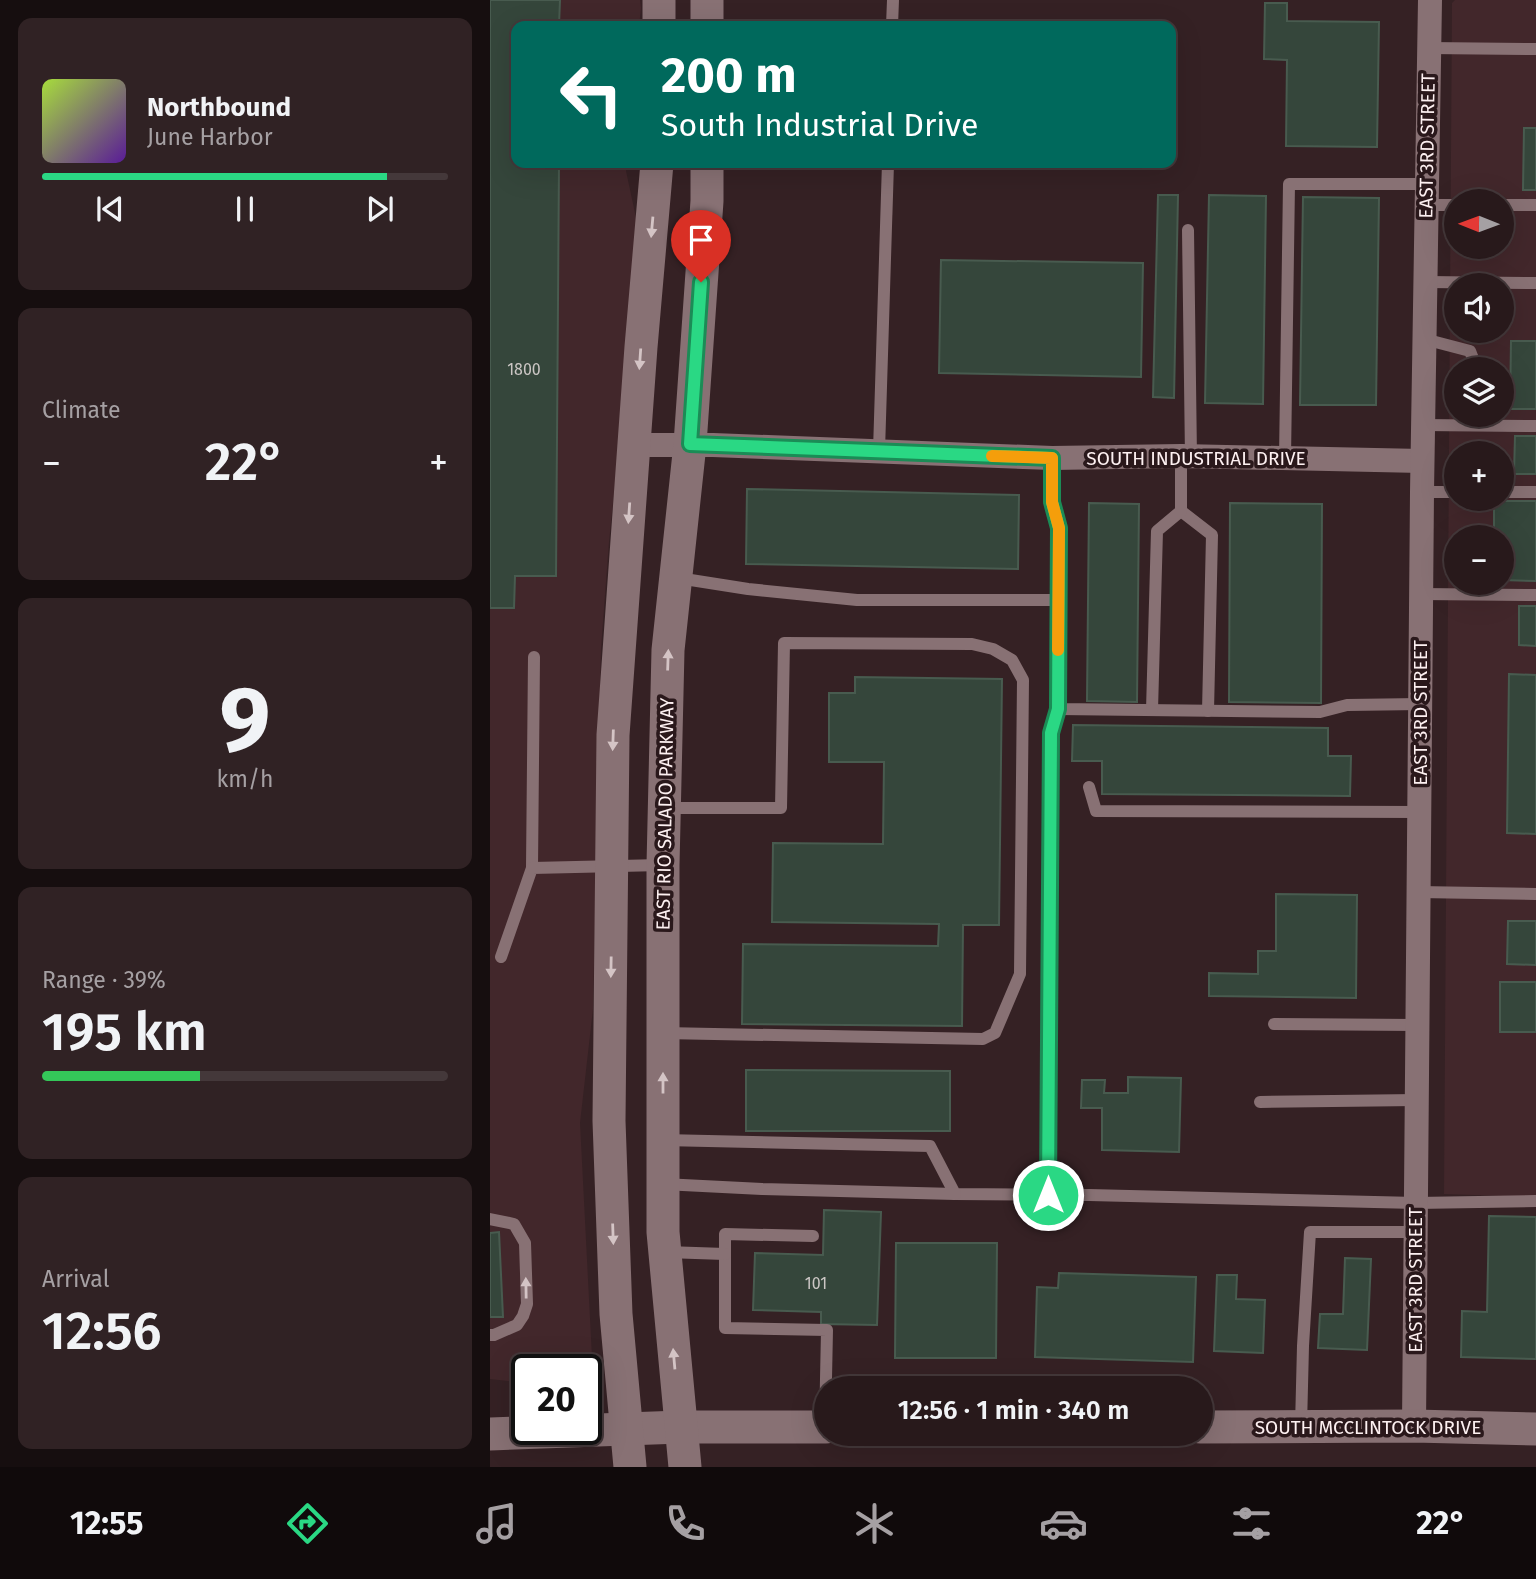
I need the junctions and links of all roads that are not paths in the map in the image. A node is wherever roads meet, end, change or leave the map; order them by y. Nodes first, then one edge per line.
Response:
1 (659, 0) edge
2 (707, 0) edge
3 (893, 0) edge
4 (1430, 0) edge
5 (659, 21) edge
6 (707, 21) edge
7 (892, 21) edge
8 (1429, 48) junction
9 (1536, 49) edge
10 (657, 168) edge
11 (707, 168) edge
12 (888, 168) edge
13 (1426, 194) junction
14 (1444, 201) edge
15 (1514, 205) edge
16 (1536, 205) edge
17 (1188, 230) dead end
18 (1425, 282) junction
19 (1536, 283) edge
20 (1424, 339) junction
21 (1472, 357) edge
22 (1444, 423) edge
23 (1514, 424) edge
24 (1422, 425) junction
25 (1536, 426) edge
26 (634, 444) junction
27 (690, 444) junction
28 (879, 451) junction
29 (1186, 456) junction
30 (1052, 458) junction
31 (1285, 458) junction
32 (1422, 461) junction
33 (1422, 492) junction
34 (1444, 492) edge
35 (1514, 492) edge
36 (1536, 492) edge
37 (1181, 511) junction
38 (675, 578) junction
39 (1421, 594) junction
40 (1536, 595) edge
41 (1058, 600) junction
42 (534, 657) dead end
43 (1420, 704) junction
44 (1058, 709) junction
45 (1152, 710) junction
46 (1208, 711) junction
47 (1089, 787) dead end
48 (664, 808) junction
49 (1419, 812) junction
50 (663, 865) junction
51 (612, 867) junction
52 (532, 868) junction
53 (1418, 892) junction
54 (1536, 894) edge
55 (501, 957) dead end
56 (1274, 1024) dead end
57 (1417, 1025) junction
58 (663, 1033) junction
59 (1417, 1100) junction
60 (1260, 1102) dead end
61 (663, 1140) junction
62 (663, 1184) junction
63 (954, 1194) junction
64 (1048, 1195) junction
65 (1536, 1201) edge
66 (1416, 1203) junction
67 (490, 1219) edge
68 (1416, 1232) junction
69 (813, 1236) dead end
70 (665, 1252) junction
71 (725, 1254) junction
72 (490, 1335) edge
73 (827, 1376) edge
74 (1414, 1426) junction
75 (681, 1427) junction
76 (814, 1427) edge
77 (1213, 1427) edge
78 (1301, 1427) junction
79 (626, 1429) junction
80 (1536, 1429) edge
81 (490, 1433) edge
82 (630, 1467) edge
83 (685, 1467) edge

1 - 5 main road
2 - 6 main road
3 - 7 lane
4 - 8 street, EAST 3RD STREET
8 - 9 lane
8 - 13 street, EAST 3RD STREET
10 -> 26 main road
11 - 27 main road, EAST RIO SALADO PARKWAY
12 - 28 lane
13 - 14 lane
13 - 18 street, EAST 3RD STREET
13 - 31 lane
15 - 16 lane
17 - 29 lane
18 - 19 lane
18 - 20 street, EAST 3RD STREET
20 - 21 lane
20 - 24 street, EAST 3RD STREET
22 - 24 lane
23 - 25 lane
24 - 32 street, EAST 3RD STREET
26 - 27 street, SOUTH INDUSTRIAL DRIVE
26 -> 51 main road
27 - 28 street, SOUTH INDUSTRIAL DRIVE
27 - 38 main road, EAST RIO SALADO PARKWAY
28 - 30 street, SOUTH INDUSTRIAL DRIVE
29 - 30 street, SOUTH INDUSTRIAL DRIVE
29 - 31 street, SOUTH INDUSTRIAL DRIVE
29 - 37 lane
30 - 41 lane
31 - 32 street, SOUTH INDUSTRIAL DRIVE
32 - 33 street, EAST 3RD STREET
33 - 34 lane
33 - 39 street, EAST 3RD STREET
35 - 36 lane
37 - 45 lane
37 - 46 lane
38 - 41 lane
48 -> 38 main road, EAST RIO SALADO PARKWAY
39 - 40 lane
39 - 43 street, EAST 3RD STREET
41 - 44 lane
42 - 52 lane
43 - 46 lane
43 - 49 street, EAST 3RD STREET
44 - 45 lane
44 - 64 lane
45 - 46 lane
47 - 49 lane
48 - 50 main road, EAST RIO SALADO PARKWAY
48 - 58 lane
49 - 53 street, EAST 3RD STREET
50 - 51 lane
50 - 58 main road, EAST RIO SALADO PARKWAY
51 - 52 lane
51 -> 79 main road
52 - 55 lane
53 - 54 lane
53 - 57 street, EAST 3RD STREET
56 - 57 lane
57 - 59 street, EAST 3RD STREET
61 -> 58 main road, EAST RIO SALADO PARKWAY
59 - 60 lane
59 - 66 street, EAST 3RD STREET
61 - 62 main road, EAST RIO SALADO PARKWAY
61 - 63 lane
62 - 63 lane
62 - 70 main road, EAST RIO SALADO PARKWAY
63 - 64 lane
64 - 66 lane
65 - 66 lane
66 - 68 street, EAST 3RD STREET
72 -> 67 lane
68 - 74 street, EAST 3RD STREET
68 - 78 lane
69 - 71 lane
70 - 71 lane
75 -> 70 main road, EAST RIO SALADO PARKWAY
71 - 73 lane
74 - 78 main road, SOUTH MCCLINTOCK DRIVE
74 - 80 main road, SOUTH MCCLINTOCK DRIVE
75 - 76 main road
75 - 79 main road
75 - 83 main road, EAST RIO SALADO PARKWAY
77 - 78 main road, SOUTH MCCLINTOCK DRIVE
79 - 81 main road
79 - 82 main road

